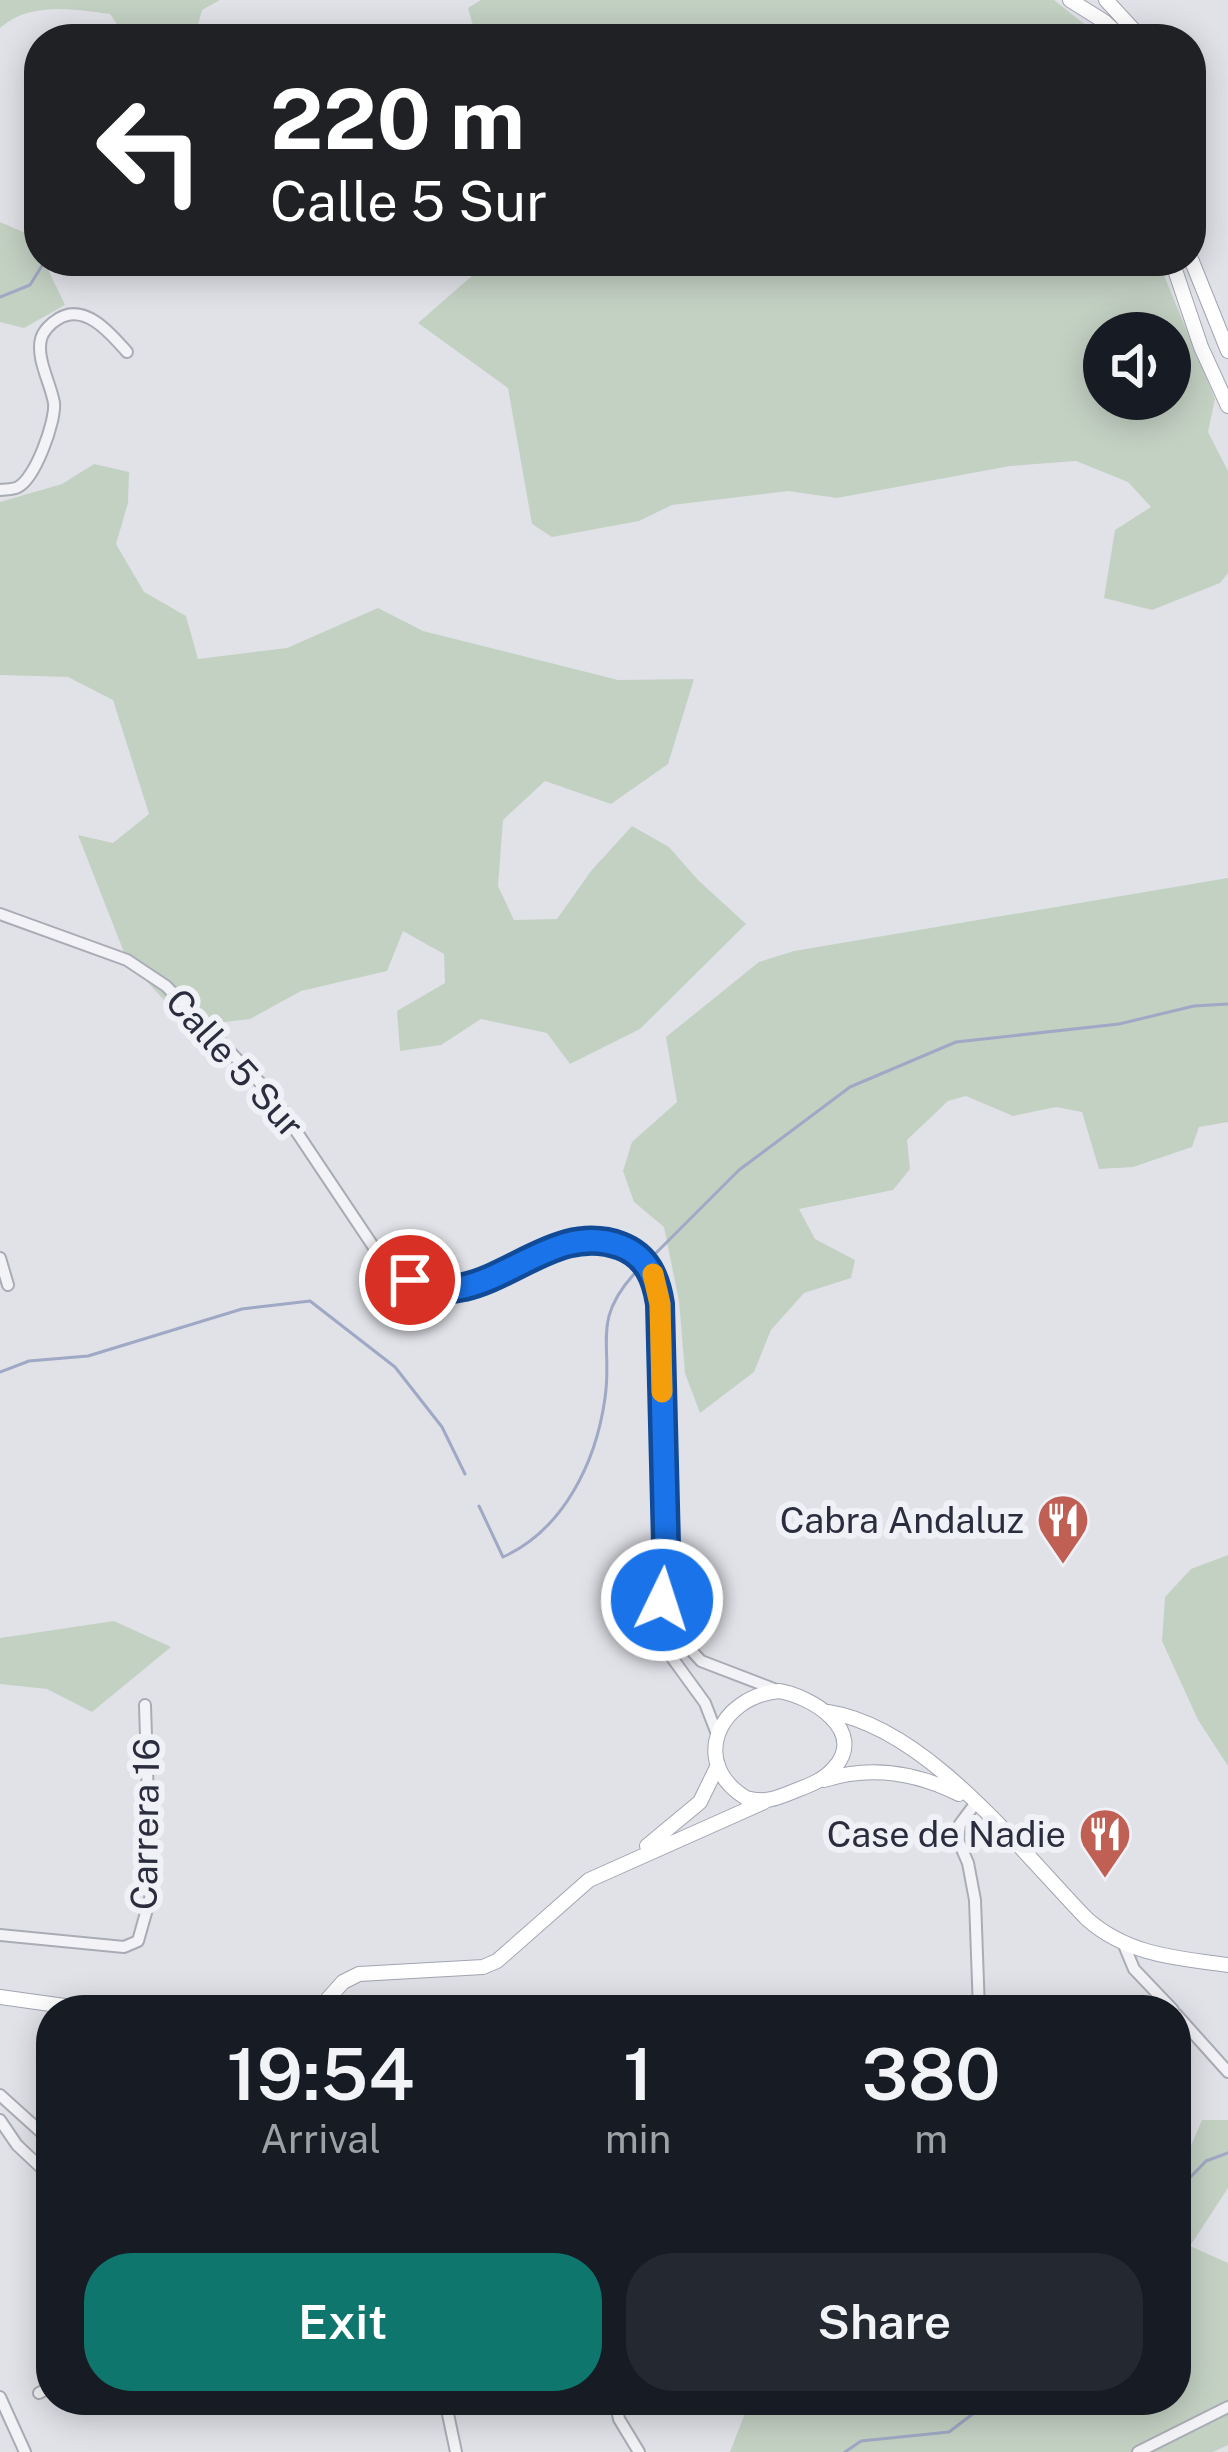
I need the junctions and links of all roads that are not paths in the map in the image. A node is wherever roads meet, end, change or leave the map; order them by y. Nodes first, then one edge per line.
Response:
1 (1070, 0) edge
2 (1106, 0) edge
3 (1107, 24) edge
4 (1128, 24) edge
5 (1177, 276) edge
6 (1198, 276) edge
7 (1228, 351) edge
8 (127, 352) dead end
9 (1228, 406) edge
10 (0, 490) edge
11 (0, 914) edge
12 (0, 1258) edge
13 (8, 1285) dead end
14 (659, 1614) junction
15 (779, 1691) junction
16 (146, 1706) dead end
17 (828, 1712) junction
18 (717, 1733) junction
19 (718, 1765) junction
20 (817, 1782) junction
21 (972, 1801) junction
22 (764, 1802) junction
23 (634, 1856) junction
24 (0, 1935) edge
25 (1124, 1945) junction
26 (1228, 1965) edge
27 (331, 1995) edge
28 (978, 1995) edge
29 (1158, 1995) edge
30 (0, 1997) edge
31 (36, 2002) edge
32 (1191, 2031) edge
33 (1228, 2072) edge
34 (0, 2095) edge
35 (0, 2120) edge
36 (36, 2127) edge
37 (36, 2163) edge
38 (0, 2397) edge
39 (1228, 2407) edge
40 (448, 2415) edge
41 (618, 2415) edge
42 (26, 2452) edge
43 (456, 2452) edge
44 (639, 2452) edge
45 (1138, 2452) edge

1 - 3 main road
2 - 4 main road
5 - 9 main road
6 - 7 main road
8 - 10 street
11 - 14 street, Calle 5 Sur
12 - 13 street
14 - 15 street
14 - 18 street
15 - 17 main road
15 - 18 main road
16 - 24 street, Carrera 16
17 - 20 main road
17 - 21 main road
18 - 19 main road
19 - 22 main road
19 - 23 main road
20 - 21 main road
20 - 22 main road
21 - 25 main road
21 - 28 street
22 - 23 main road
23 - 27 main road
25 - 26 main road
25 - 29 street
30 - 31 main road
32 - 33 street
34 - 36 street
35 - 37 street
38 - 42 street
39 - 45 street
40 - 43 street
41 - 44 street

